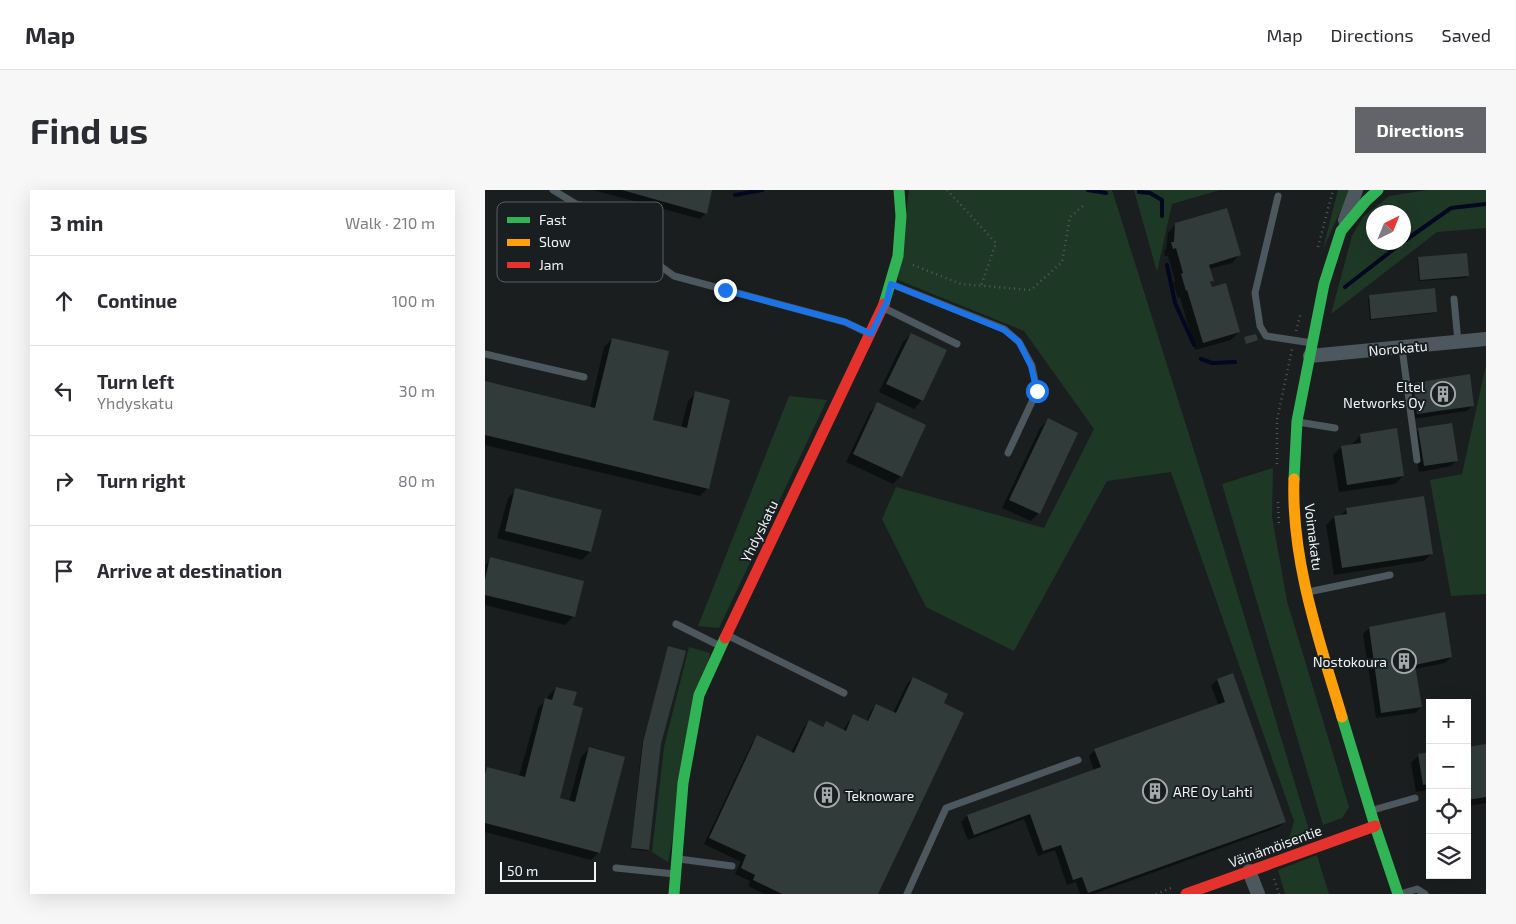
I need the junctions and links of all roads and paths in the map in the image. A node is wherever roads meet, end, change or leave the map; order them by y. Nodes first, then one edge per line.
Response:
1 (553, 190) edge
2 (899, 190) edge
3 (947, 190) edge
4 (1356, 190) edge
5 (1378, 190) edge
6 (1278, 196) dead end
7 (573, 202) edge
8 (1084, 205) dead end
9 (1341, 231) junction
10 (897, 259) junction
11 (663, 268) edge
12 (891, 284) junction
13 (981, 286) junction
14 (1454, 299) dead end
15 (883, 308) junction
16 (871, 334) junction
17 (1486, 340) edge
18 (1458, 342) junction
19 (957, 344) dead end
20 (1402, 348) junction
21 (1311, 350) junction
22 (485, 354) edge
23 (585, 377) dead end
24 (1297, 422) junction
25 (1335, 428) dead end
26 (1008, 452) dead end
27 (1417, 460) dead end
28 (1390, 575) dead end
29 (1307, 592) junction
30 (676, 624) dead end
31 (726, 634) junction
32 (721, 646) junction
33 (844, 693) dead end
34 (1078, 760) dead end
35 (1415, 798) dead end
36 (1370, 811) junction
37 (1375, 826) junction
38 (676, 859) junction
39 (732, 866) dead end
40 (616, 868) dead end
41 (1249, 871) junction
42 (675, 874) junction
43 (674, 894) edge
44 (907, 894) edge
45 (1186, 894) edge
46 (1258, 894) edge
47 (1399, 894) edge
48 (1425, 894) edge

1 - 7 lane
2 - 10 street, Yhdyskatu
3 - 13 path
4 - 9 street
5 - 9 street, Voimakatu
6 - 21 lane
8 - 13 path
9 - 21 street, Voimakatu
10 - 12 street, Yhdyskatu
10 - 13 path
11 - 16 lane
12 - 15 street, Yhdyskatu
12 - 26 lane
14 - 18 lane
15 - 16 street, Yhdyskatu
15 - 19 lane
16 - 31 street, Yhdyskatu
17 - 18 street, Norokatu
18 - 20 street, Norokatu
20 - 21 street, Norokatu
20 - 27 lane
21 - 24 street, Voimakatu
22 - 23 lane
24 - 25 lane
24 - 29 street, Voimakatu
28 - 29 lane
29 - 36 street, Voimakatu
30 - 32 lane
31 - 32 street, Yhdyskatu
31 - 33 lane
32 - 38 street, Yhdyskatu
34 - 44 lane
35 - 36 lane
36 - 37 street, Voimakatu
37 - 41 street, Väinämöisentie
37 - 47 street, Voimakatu
38 - 39 lane
38 - 42 street, Yhdyskatu
40 - 42 lane
41 - 45 street, Väinämöisentie
41 - 46 street
42 - 43 street, Yhdyskatu
47 - 48 lane

